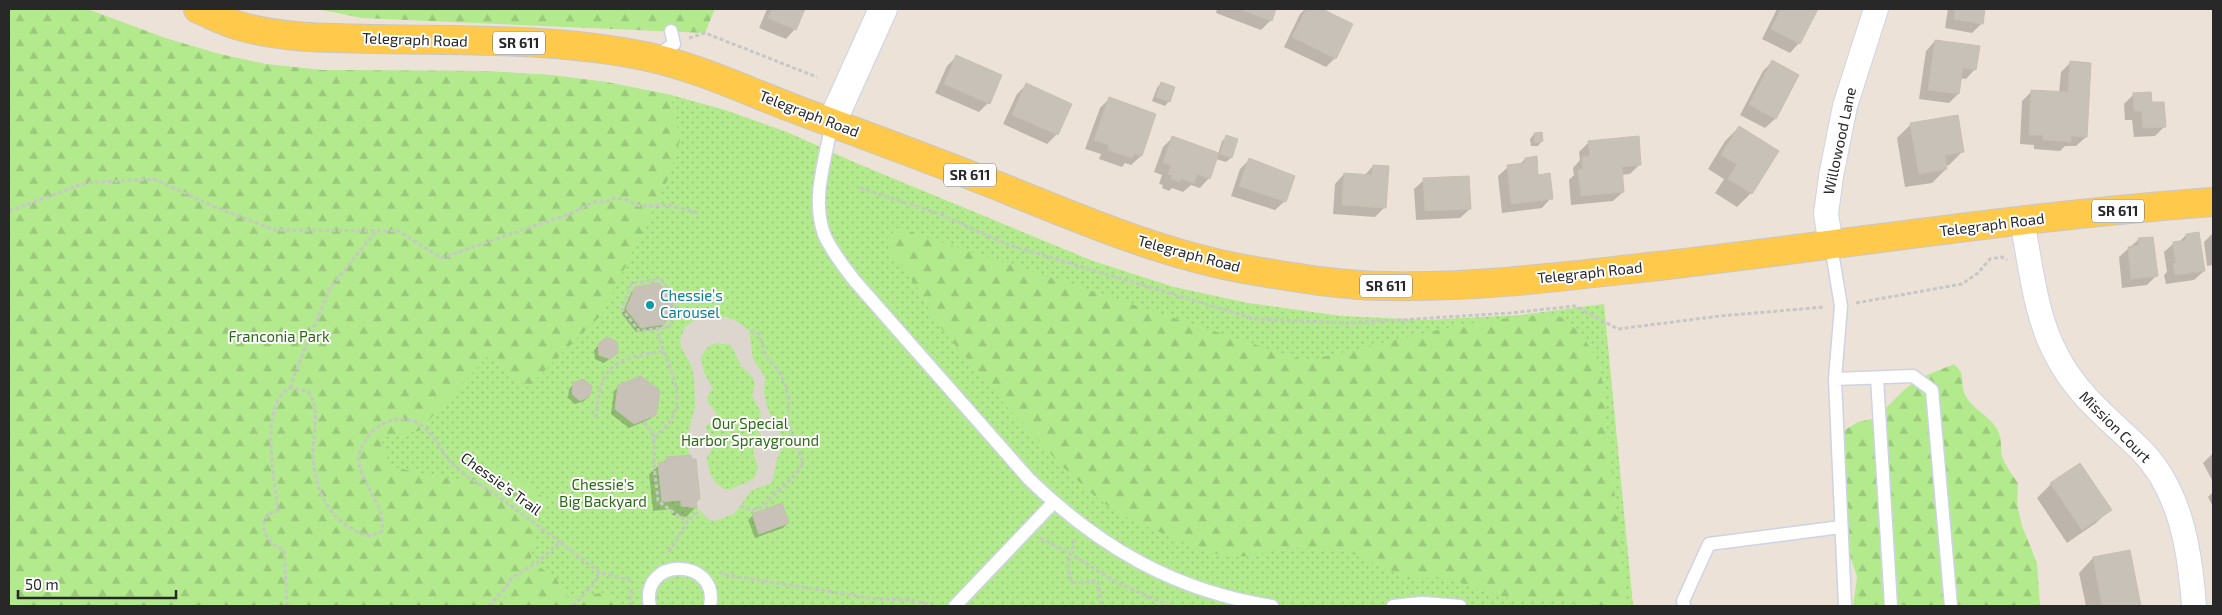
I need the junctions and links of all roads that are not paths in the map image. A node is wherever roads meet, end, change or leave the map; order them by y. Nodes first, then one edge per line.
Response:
1 (198, 9) edge
2 (883, 9) edge
3 (1876, 9) edge
4 (832, 122) junction
5 (2213, 202) edge
6 (2022, 221) junction
7 (1831, 246) junction
8 (1877, 378) junction
9 (1834, 379) junction
10 (1053, 503) junction
11 (1841, 526) junction
12 (710, 605) edge
13 (650, 606) edge
14 (724, 606) edge
15 (955, 606) edge
16 (1272, 606) edge
17 (1393, 606) edge
18 (1460, 606) edge
19 (1684, 606) edge
20 (1845, 606) edge
21 (1891, 606) edge
22 (1951, 606) edge
23 (2194, 606) edge

1 - 4 main road, Telegraph Road / SR 611
2 - 4 street
3 - 7 street, Willowood Lane
4 - 7 main road, Telegraph Road / SR 611
4 - 10 lane
5 - 6 main road, Telegraph Road / SR 611
6 - 7 main road, Telegraph Road / SR 611
6 - 23 street, Mission Court
7 - 9 lane
8 - 9 lane
8 - 21 lane
8 - 22 lane
9 - 11 lane
10 - 15 lane
10 - 16 lane
11 - 19 lane
11 - 20 lane
12 - 13 lane
12 - 14 lane
17 - 18 lane

